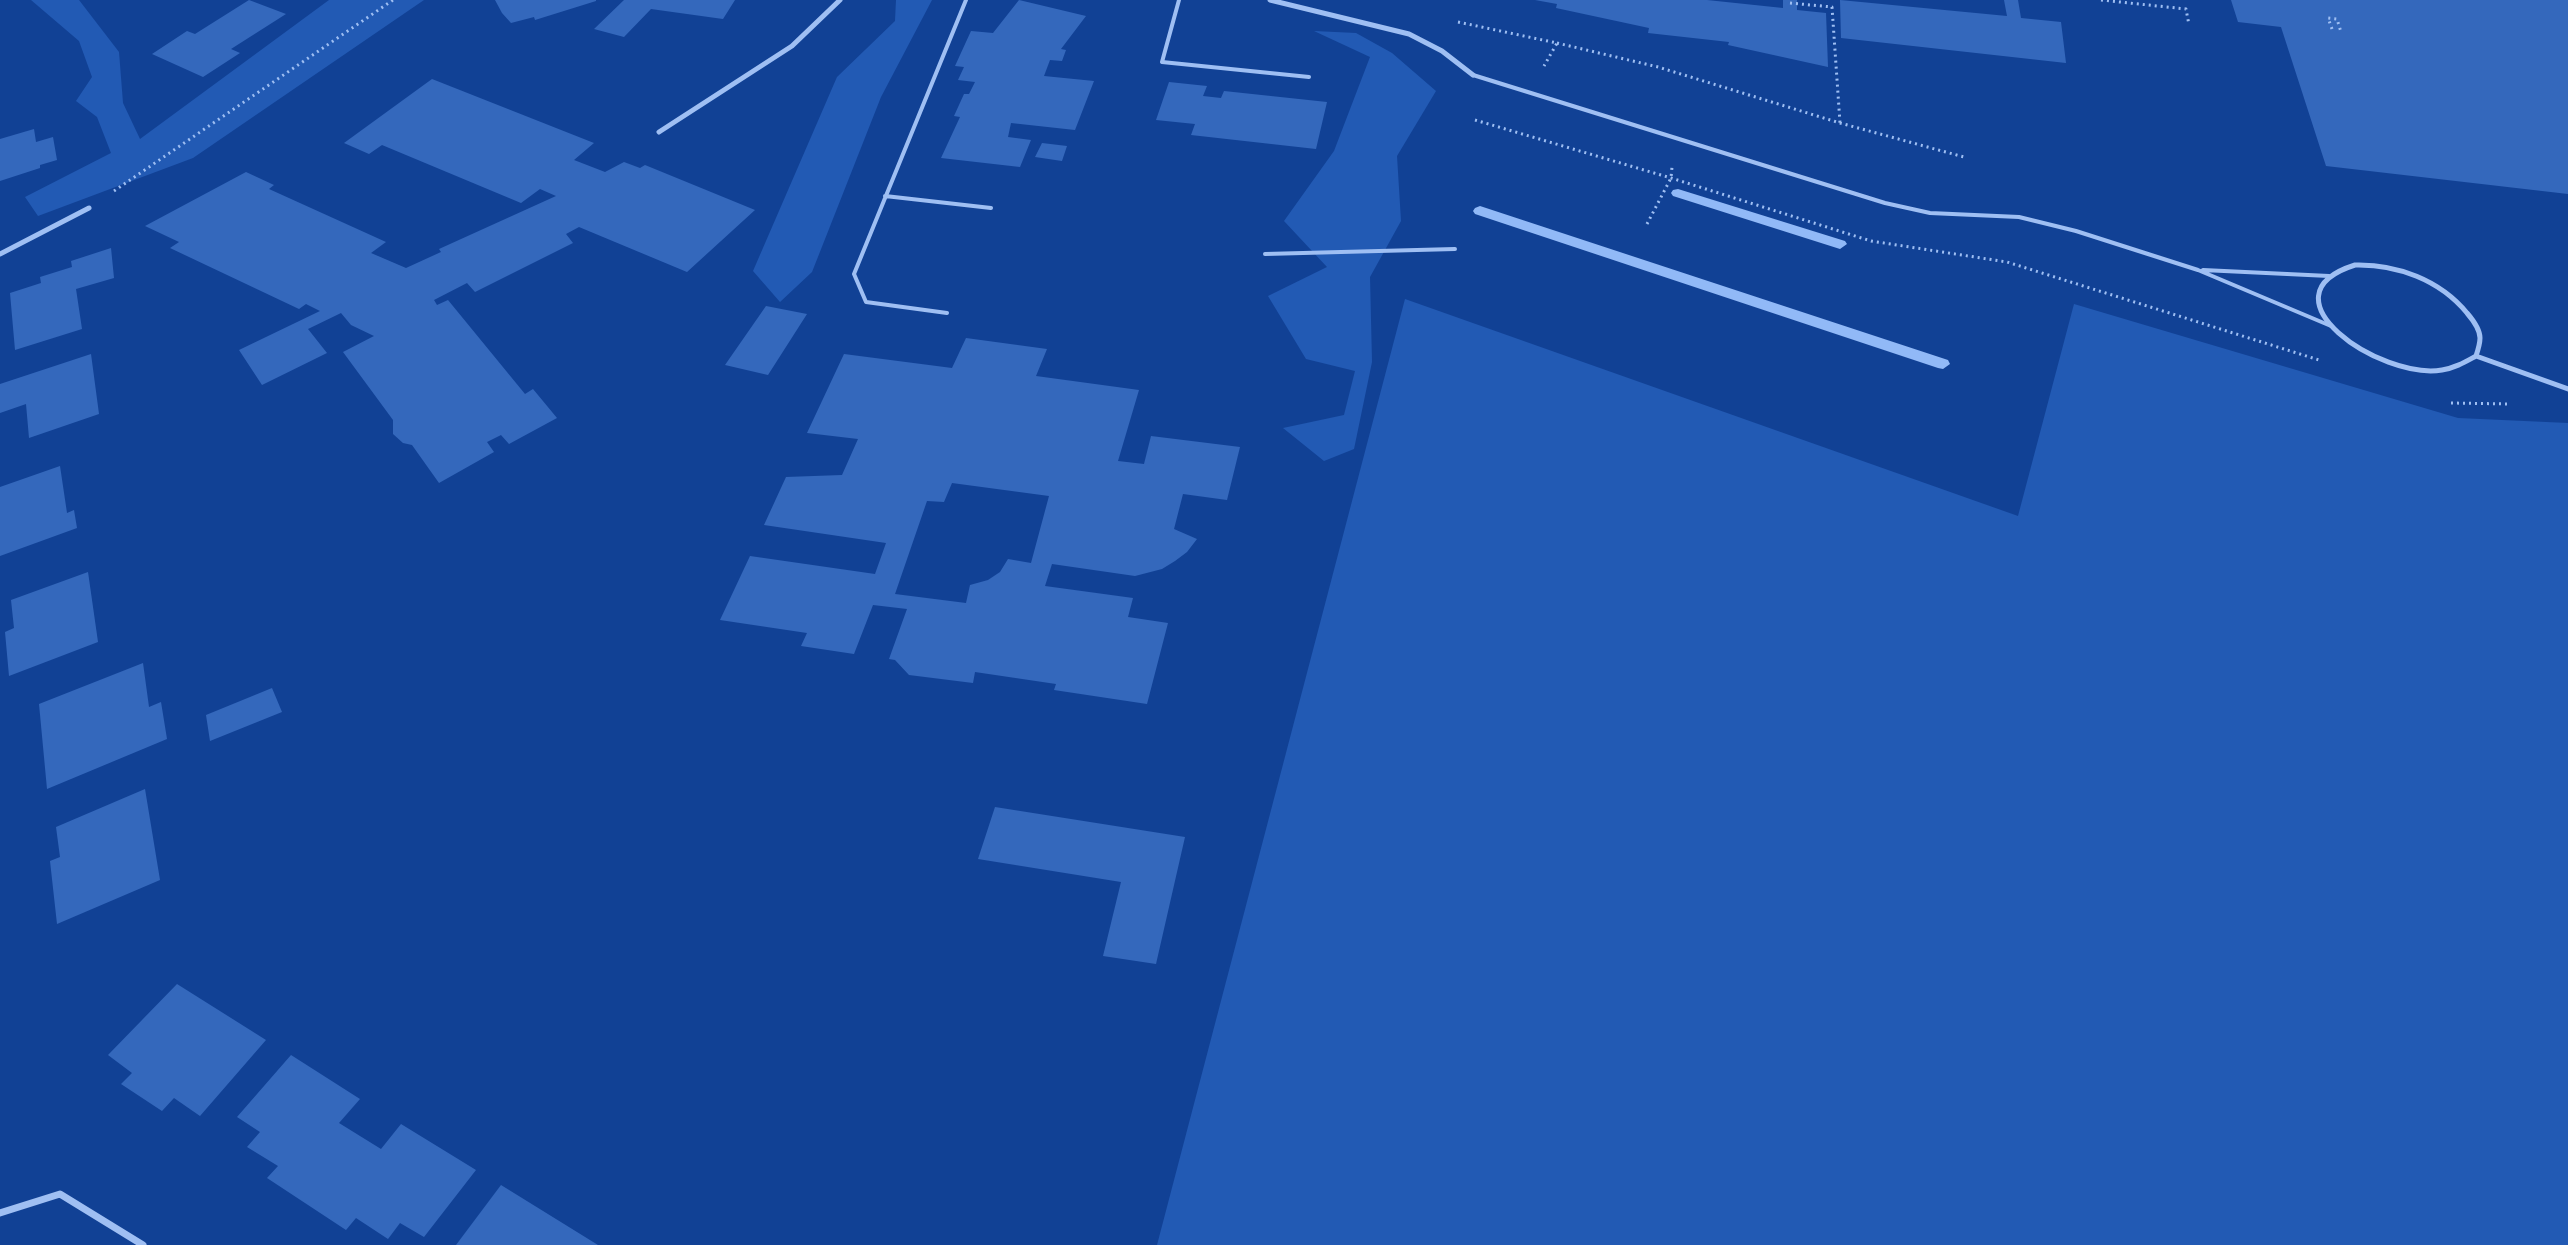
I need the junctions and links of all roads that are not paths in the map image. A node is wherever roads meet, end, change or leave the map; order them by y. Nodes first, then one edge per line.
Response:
1 (840, 0) edge
2 (966, 0) edge
3 (1179, 0) edge
4 (1270, 0) edge
5 (1473, 75) joint
6 (1309, 77) dead end
7 (659, 132) dead end
8 (885, 196) junction
9 (89, 208) road end
10 (991, 208) dead end
11 (1455, 249) dead end
12 (0, 254) edge
13 (1265, 254) dead end
14 (2198, 270) junction
15 (2329, 276) junction
16 (947, 313) dead end
17 (2331, 326) junction
18 (2476, 356) junction
19 (2568, 388) edge
20 (0, 1213) edge
21 (143, 1245) edge

1 - 7 street
2 - 8 lane
3 - 6 lane
4 - 5 street
5 - 14 lane
8 - 10 lane
8 - 16 lane
9 - 12 street
11 - 13 lane
14 - 15 lane
14 - 17 lane
15 - 17 street
15 - 18 street
17 - 18 street
18 - 19 street
20 - 21 street

